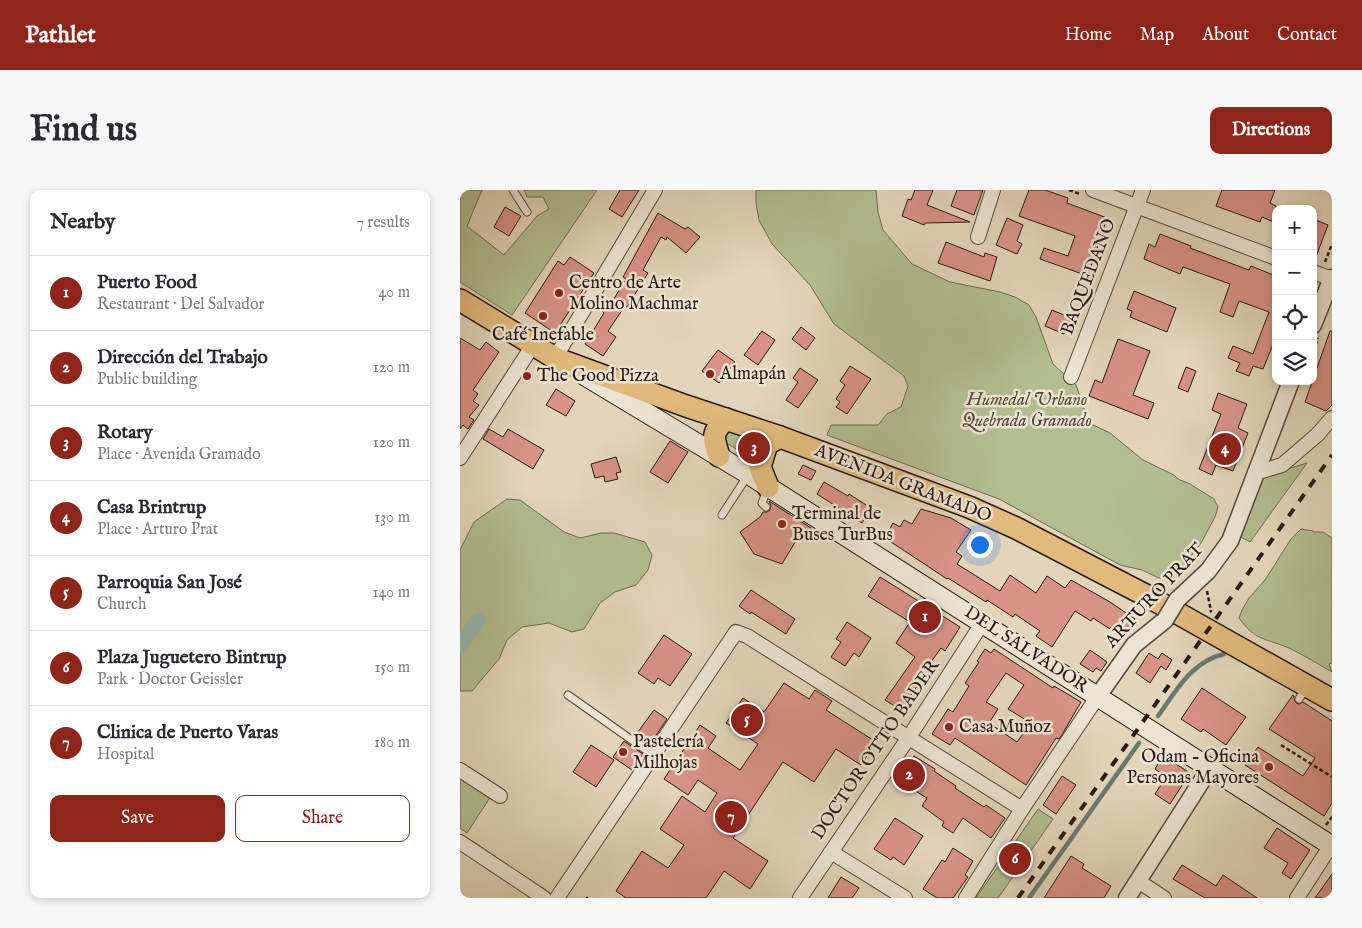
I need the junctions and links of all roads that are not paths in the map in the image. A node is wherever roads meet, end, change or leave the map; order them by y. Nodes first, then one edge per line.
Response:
1 (513, 190) edge
2 (655, 190) edge
3 (993, 190) edge
4 (1093, 190) edge
5 (1143, 190) edge
6 (1136, 207) junction
7 (527, 212) dead end
8 (978, 237) dead end
9 (1272, 257) edge
10 (1326, 277) edge
11 (460, 300) edge
12 (1317, 310) edge
13 (533, 345) junction
14 (555, 358) junction
15 (1071, 377) dead end
16 (1289, 385) edge
17 (686, 406) junction
18 (1332, 418) edge
19 (726, 419) junction
20 (780, 437) junction
21 (693, 440) junction
22 (719, 456) junction
23 (460, 458) edge
24 (1255, 473) junction
25 (748, 474) junction
26 (767, 497) junction
27 (722, 515) dead end
28 (983, 622) junction
29 (568, 695) dead end
30 (1098, 696) junction
31 (1332, 700) edge
32 (909, 737) junction
33 (653, 755) junction
34 (1210, 768) junction
35 (460, 770) edge
36 (500, 796) dead end
37 (1022, 809) junction
38 (460, 842) edge
39 (1332, 845) edge
40 (832, 852) junction
41 (1138, 881) junction
42 (561, 897) edge
43 (544, 898) edge
44 (800, 898) edge
45 (905, 898) edge
46 (966, 898) edge
47 (1127, 898) edge
48 (1164, 898) edge
49 (1297, 898) edge

1 - 7 lane
2 - 14 street
3 - 8 street
4 - 6 street
5 - 6 street, BAQUEDANO
6 - 9 street
6 - 15 street, BAQUEDANO
10 - 12 street
11 - 13 main road, AVENIDA GRAMADO
13 - 14 main road, AVENIDA GRAMADO
13 - 23 street
14 - 17 main road, AVENIDA GRAMADO
14 - 21 main road, DEL SALVADOR
16 - 24 street, ARTURO PRAT
17 - 19 main road, AVENIDA GRAMADO
17 - 21 main road
18 - 24 street
19 - 20 main road, AVENIDA GRAMADO
19 - 22 main road
20 - 26 main road
20 - 31 main road, AVENIDA GRAMADO
21 - 22 main road, DEL SALVADOR
22 - 25 main road, DEL SALVADOR
24 - 30 street, ARTURO PRAT, bridge
25 - 26 main road, DEL SALVADOR
25 - 27 lane
26 - 28 main road, DEL SALVADOR
28 - 30 main road, DEL SALVADOR
28 - 32 street, DOCTOR OTTO BADER
29 - 33 lane
30 - 34 main road, DEL SALVADOR
30 - 37 street
32 - 33 street
32 - 37 street
32 - 40 street, DOCTOR OTTO BADER
33 - 42 street
34 - 39 main road, DEL SALVADOR
34 - 41 street
35 - 36 street
37 - 46 street
38 - 43 street
39 - 49 street
40 - 44 street, DOCTOR OTTO BADER
40 - 45 street
41 - 47 street
41 - 48 street

